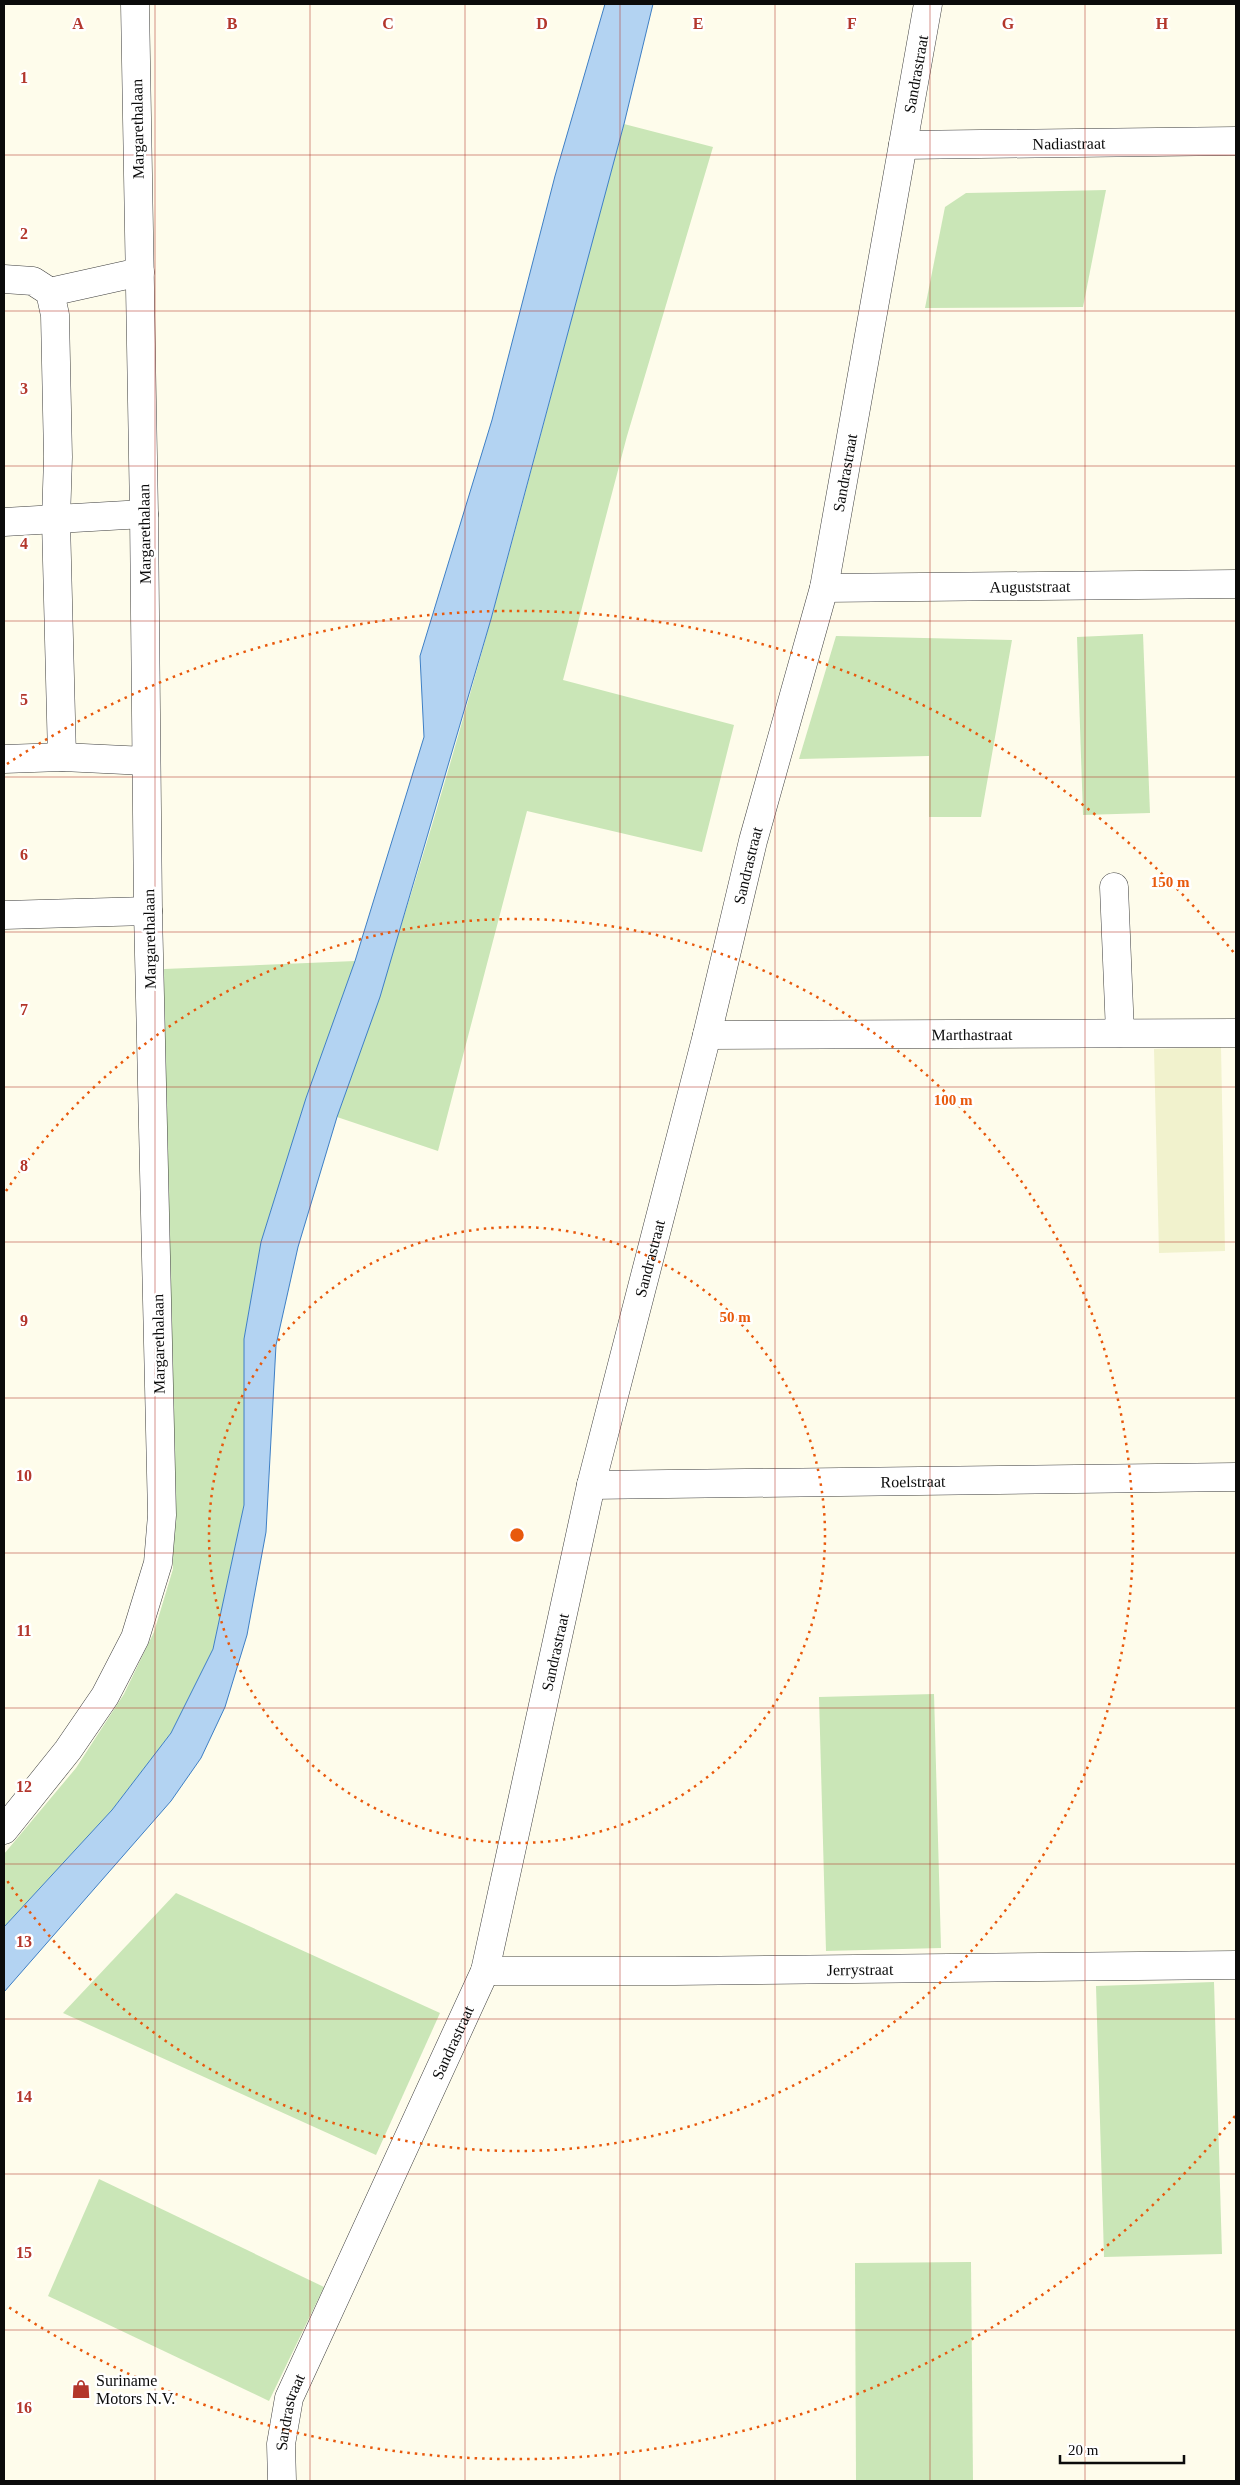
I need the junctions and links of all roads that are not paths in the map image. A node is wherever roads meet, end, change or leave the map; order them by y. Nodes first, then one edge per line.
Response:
1 (135, 4) edge
2 (928, 4) edge
3 (1236, 141) edge
4 (903, 145) junction
5 (140, 272) junction
6 (4, 280) edge
7 (50, 292) junction
8 (144, 514) junction
9 (56, 520) junction
10 (4, 522) edge
11 (1236, 584) edge
12 (824, 588) junction
13 (62, 757) junction
14 (4, 759) edge
15 (146, 761) junction
16 (1114, 887) dead end
17 (148, 911) junction
18 (4, 915) edge
19 (1120, 1033) junction
20 (1236, 1033) edge
21 (707, 1035) junction
22 (1236, 1477) edge
23 (591, 1485) junction
24 (4, 1830) edge
25 (1236, 1965) edge
26 (485, 1971) junction
27 (282, 2481) edge

1 - 5 street, Margarethalaan
2 - 4 street, Sandrastraat
3 - 4 street, Nadiastraat
4 - 12 street, Sandrastraat
5 - 7 street
5 - 8 street, Margarethalaan
6 - 7 street
7 - 9 street
8 - 9 street
8 - 15 street, Margarethalaan
9 - 10 street
9 - 13 street
11 - 12 street, Auguststraat
12 - 21 street, Sandrastraat
13 - 14 street
13 - 15 street
15 - 17 street, Margarethalaan
16 - 19 street
17 - 18 street
17 - 24 street, Margarethalaan
19 - 20 street, Marthastraat
19 - 21 street, Marthastraat
21 - 23 street, Sandrastraat
22 - 23 street, Roelstraat
23 - 26 street, Sandrastraat
25 - 26 street, Jerrystraat
26 - 27 street, Sandrastraat

